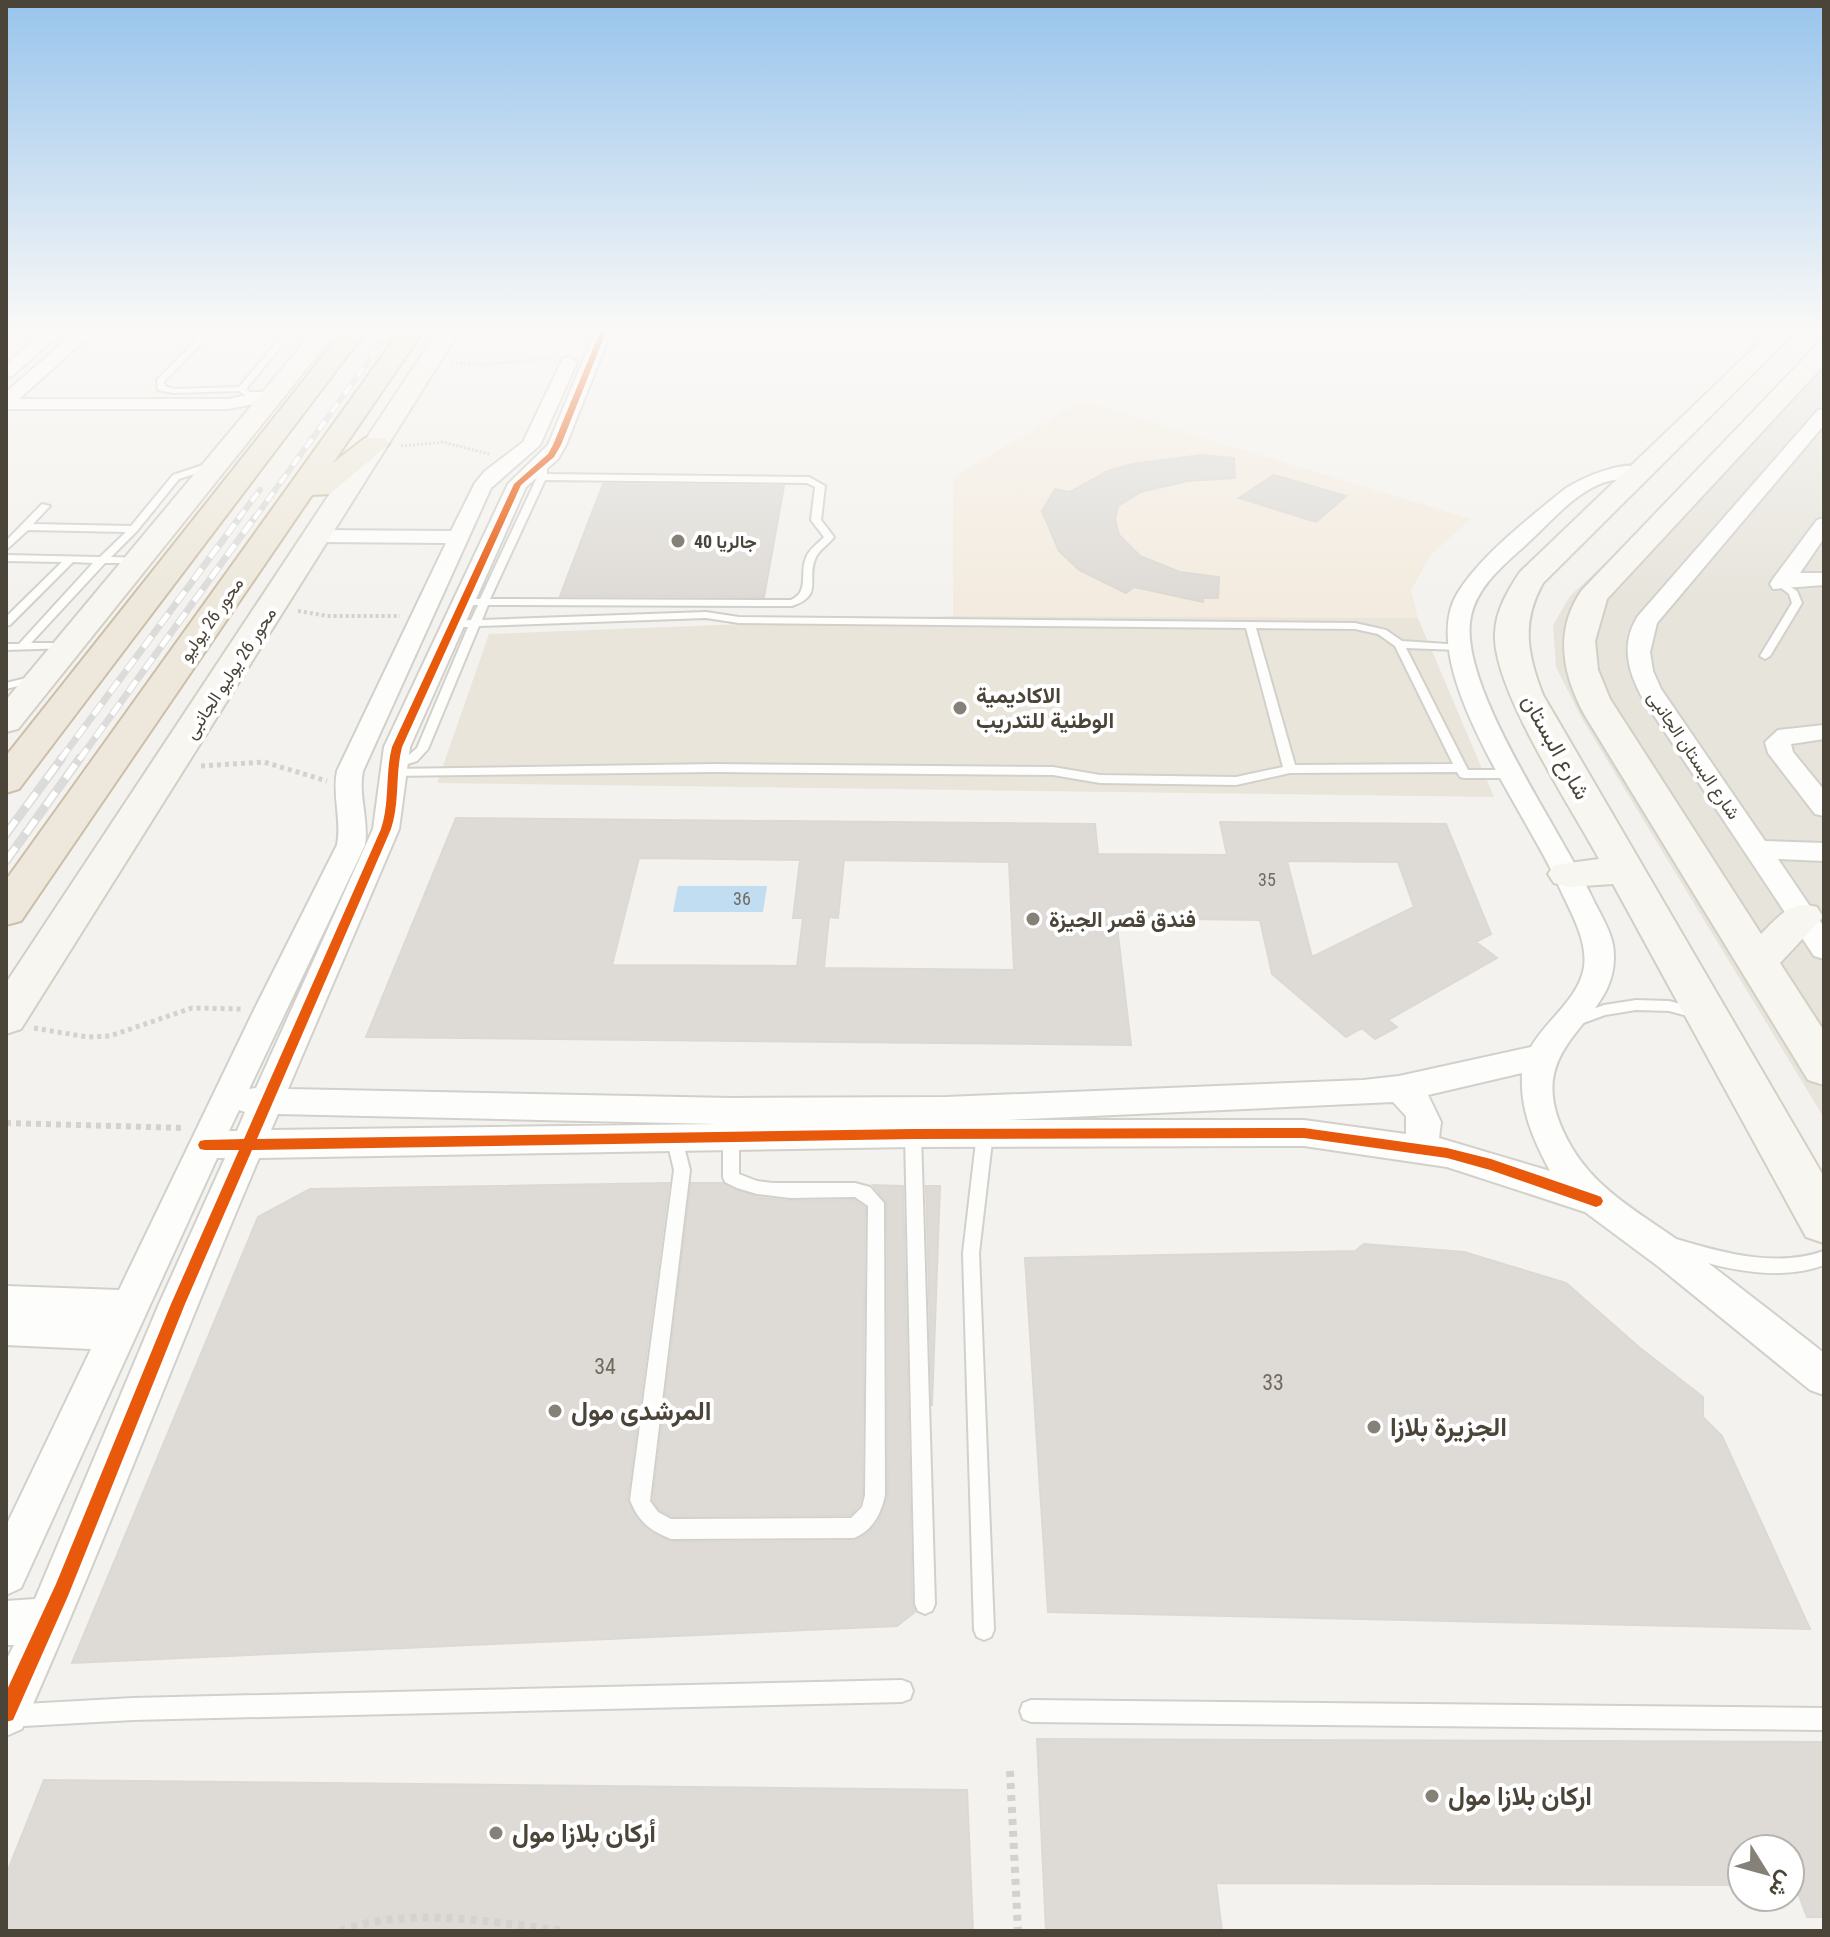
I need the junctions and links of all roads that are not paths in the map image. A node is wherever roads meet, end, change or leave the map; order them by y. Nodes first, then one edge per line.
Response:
1 (241, 417) edge
2 (255, 417) edge
3 (289, 417) edge
4 (352, 417) edge
5 (386, 417) edge
6 (560, 417) edge
7 (1694, 417) edge
8 (1716, 417) edge
9 (1762, 417) edge
10 (1821, 417) edge
11 (1757, 422) junction
12 (249, 425) junction
13 (374, 447) junction
14 (218, 463) junction
15 (534, 465) junction
16 (1640, 472) junction
17 (45, 506) dead end
18 (151, 508) junction
19 (181, 508) junction
20 (283, 516) junction
21 (1824, 524) edge
22 (25, 527) junction
23 (134, 529) junction
24 (319, 531) junction
25 (461, 532) junction
26 (6, 547) edge
27 (1805, 551) junction
28 (6, 558) edge
29 (70, 560) junction
30 (102, 561) junction
31 (138, 561) junction
32 (1824, 564) edge
33 (1824, 579) edge
34 (1783, 581) junction
35 (6, 609) edge
36 (18, 609) junction
37 (466, 614) junction
38 (424, 616) junction
39 (6, 623) edge
40 (1250, 625) junction
41 (1399, 644) junction
42 (23, 646) junction
43 (66, 646) junction
44 (6, 647) edge
45 (1458, 647) junction
46 (1765, 656) dead end
47 (43, 677) junction
48 (6, 686) edge
49 (6, 722) edge
50 (1824, 732) edge
51 (1461, 768) junction
52 (392, 769) junction
53 (1290, 769) junction
54 (1514, 774) junction
55 (6, 781) edge
56 (1824, 808) edge
57 (1758, 850) junction
58 (1824, 852) edge
59 (1626, 870) junction
60 (1568, 874) junction
61 (6, 911) edge
62 (1814, 933) edge
63 (1757, 961) junction
64 (1710, 1019) junction
65 (14, 1022) edge
66 (1564, 1028) junction
67 (1540, 1057) junction
68 (1824, 1068) edge
69 (1399, 1089) junction
70 (269, 1101) junction
71 (369, 1104) junction
72 (731, 1124) junction
73 (215, 1125) junction
74 (985, 1133) junction
75 (913, 1134) junction
76 (669, 1138) junction
77 (356, 1143) junction
78 (249, 1145) junction
79 (1416, 1147) junction
80 (1596, 1201) junction
81 (1824, 1222) edge
82 (1648, 1237) junction
83 (1824, 1258) edge
84 (6, 1302) edge
85 (123, 1320) junction
86 (6, 1328) edge
87 (1824, 1377) edge
88 (6, 1573) edge
89 (925, 1604) dead end
90 (27, 1622) edge
91 (984, 1630) dead end
92 (902, 1691) dead end
93 (1031, 1711) dead end
94 (6, 1715) edge
95 (1824, 1719) edge

1 - 12 street
2 - 12 street
3 - 55 highway
4 - 20 highway, محور 26 يوليو
5 - 13 street, محور 26 يوليو الجانبى
6 - 15 street
7 - 16 street, شارع البستان
8 - 11 street
9 - 11 street
10 - 57 street, شارع البستان الجانبى
11 - 63 street
12 - 14 street
13 - 20 highway
13 - 24 street, محور 26 يوليو الجانبى
14 - 18 lane
14 - 19 street
15 - 25 street
15 - 37 street
15 - 37 lane
16 - 45 street
16 - 59 street, شارع البستان
17 - 22 lane
18 - 19 lane
18 - 23 lane
19 - 31 street
20 - 61 highway, محور 26 يوليو
21 - 27 street
22 - 23 lane
22 - 26 lane
23 - 30 lane
24 - 25 street
24 - 65 street, محور 26 يوليو الجانبى
25 - 38 street
27 - 32 street
27 - 34 street
28 - 29 lane
29 - 30 lane
29 - 36 lane
30 - 31 lane
30 - 42 lane
31 - 43 street
33 - 34 street
34 - 46 lane
35 - 36 lane
36 - 39 lane
37 - 38 street
37 - 40 lane
37 - 52 street
38 - 73 street
40 - 41 lane
40 - 53 lane
41 - 45 lane
41 - 51 lane
42 - 43 lane
42 - 44 lane
43 - 47 street
45 - 54 street
47 - 48 lane
47 - 49 street
50 - 56 street
51 - 53 lane
51 - 54 lane
52 - 53 lane
52 - 70 street
54 - 60 street
57 - 58 street
57 - 62 street, شارع البستان الجانبى
59 - 60 street
59 - 64 street, شارع البستان
60 - 66 street
62 - 63 street
63 - 68 street
64 - 66 lane
64 - 81 street, شارع البستان
66 - 67 street
67 - 69 street
67 - 80 street
69 - 72 street
69 - 79 street
70 - 71 street
70 - 73 street
70 - 78 street
71 - 72 street
71 - 77 street
72 - 75 street
72 - 76 street
72 - 76 lane
73 - 78 street
73 - 85 street
74 - 75 street
74 - 79 street
74 - 91 lane
75 - 89 lane
76 - 77 street
77 - 78 street
78 - 90 street
79 - 80 street
80 - 82 street
82 - 83 lane
82 - 87 street
84 - 85 street
85 - 86 street
85 - 88 street
90 - 94 street
92 - 94 lane
93 - 95 lane

